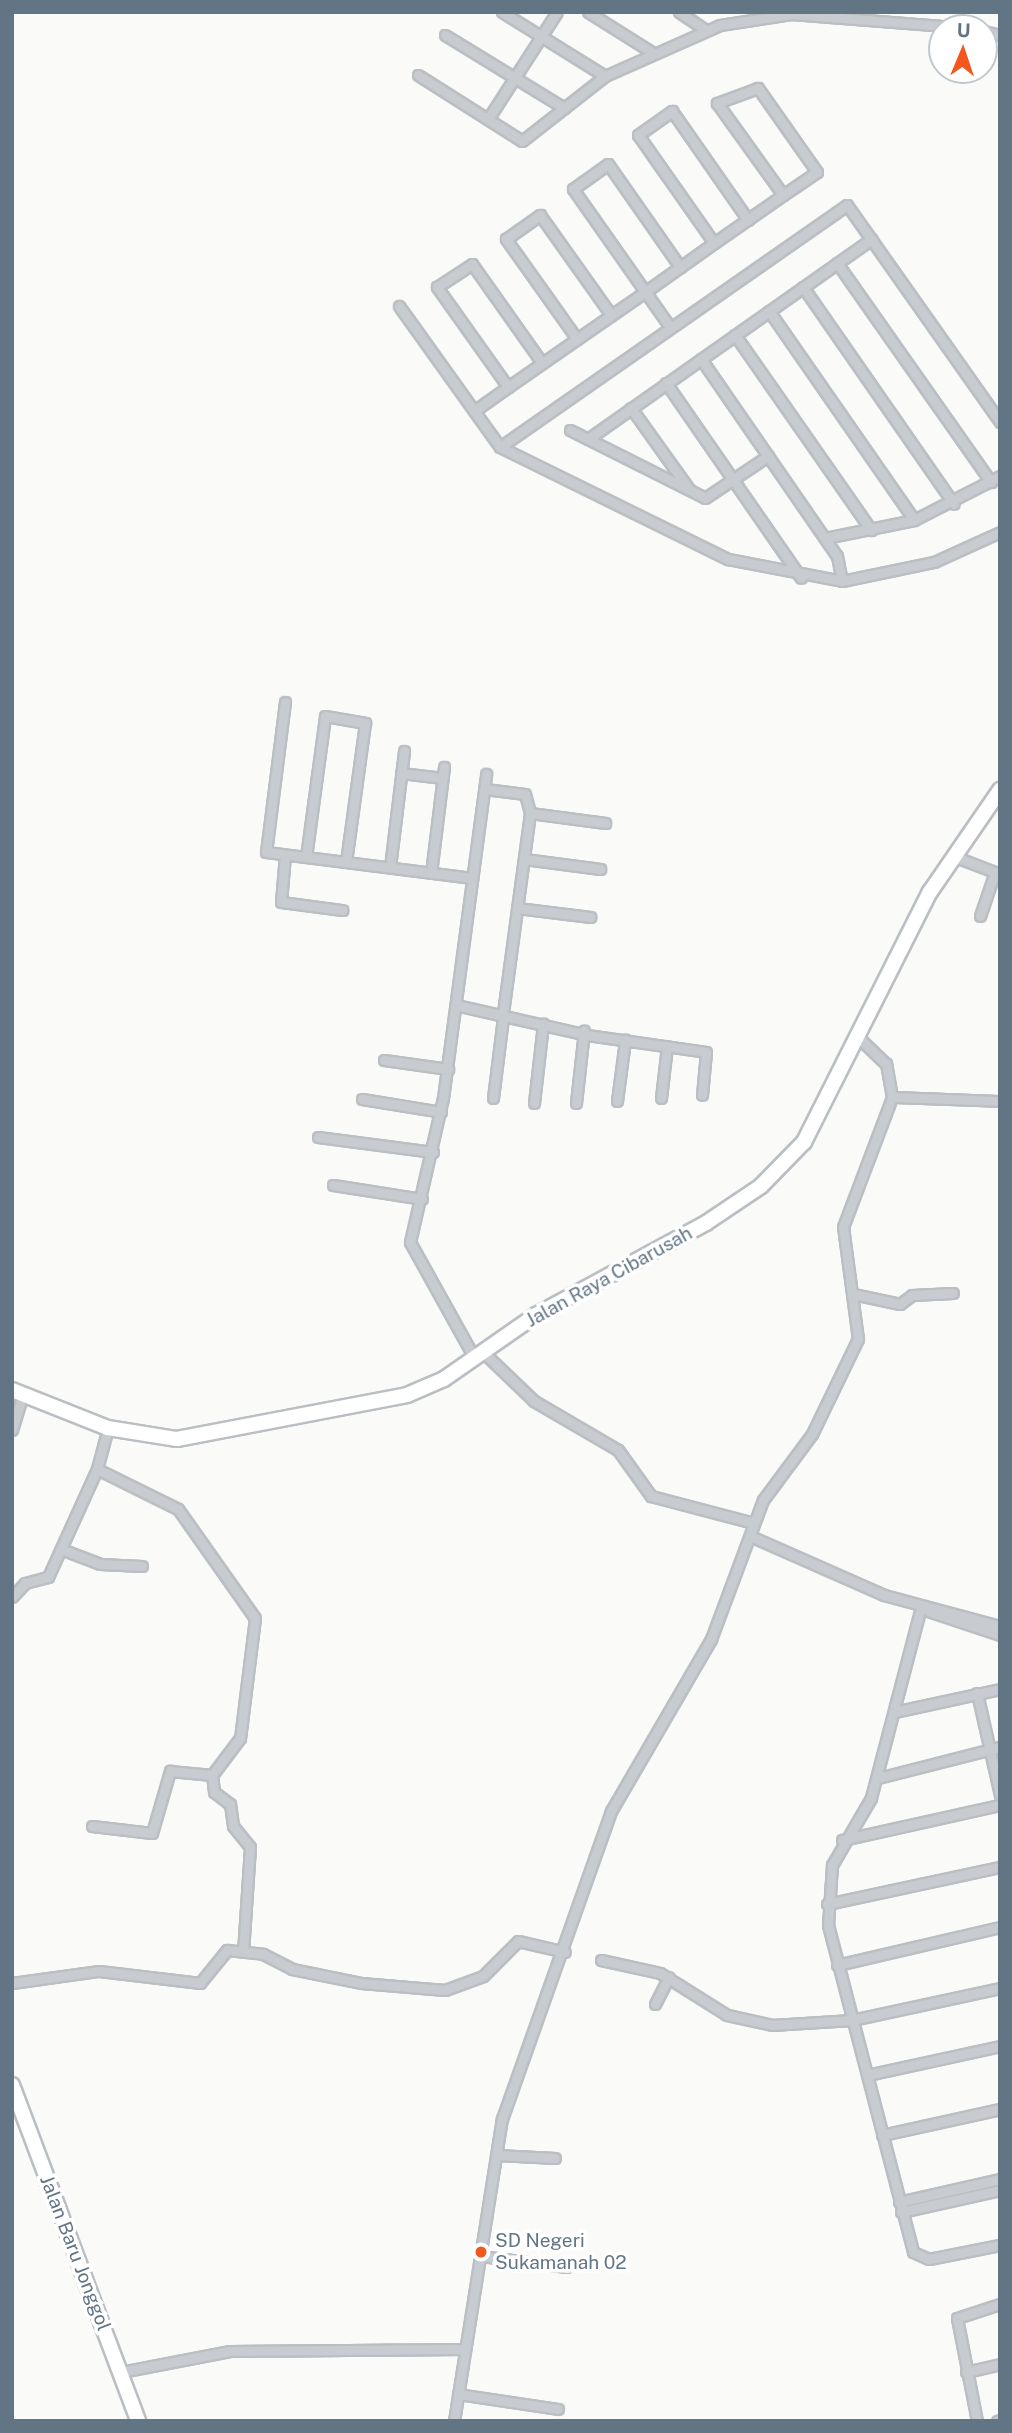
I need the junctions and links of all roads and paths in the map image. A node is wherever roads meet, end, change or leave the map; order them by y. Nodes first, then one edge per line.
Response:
1 (502, 12) edge
2 (557, 12) edge
3 (588, 12) edge
4 (679, 12) edge
5 (840, 14) edge
6 (928, 22) edge
7 (706, 30) junction
8 (445, 35) dead end
9 (542, 36) junction
10 (653, 53) junction
11 (418, 75) dead end
12 (605, 76) junction
13 (515, 78) junction
14 (565, 108) junction
15 (488, 118) junction
16 (783, 195) junction
17 (748, 220) junction
18 (871, 239) junction
19 (714, 243) junction
20 (837, 263) junction
21 (680, 267) junction
22 (803, 287) junction
23 (645, 292) junction
24 (399, 306) dead end
25 (769, 311) junction
26 (611, 315) junction
27 (670, 327) junction
28 (735, 335) junction
29 (577, 339) junction
30 (701, 359) junction
31 (542, 363) junction
32 (666, 383) junction
33 (508, 387) junction
34 (631, 408) junction
35 (474, 411) junction
36 (1000, 422) edge
37 (570, 430) dead end
38 (588, 439) junction
39 (500, 447) junction
40 (768, 456) junction
41 (1000, 477) edge
42 (733, 480) junction
43 (991, 482) junction
44 (690, 491) junction
45 (954, 504) junction
46 (914, 520) junction
47 (871, 530) junction
48 (1000, 532) edge
49 (825, 538) junction
50 (801, 578) junction
51 (842, 581) junction
52 (285, 702) dead end
53 (404, 751) dead end
54 (444, 767) dead end
55 (401, 773) junction
56 (486, 774) dead end
57 (443, 778) junction
58 (485, 789) junction
59 (1000, 790) edge
60 (530, 813) junction
61 (605, 823) dead end
62 (285, 855) junction
63 (953, 856) junction
64 (306, 857) junction
65 (524, 859) junction
66 (346, 862) junction
67 (390, 867) junction
68 (600, 869) dead end
69 (431, 873) junction
70 (997, 873) edge
71 (472, 878) junction
72 (517, 908) junction
73 (342, 909) dead end
74 (980, 916) dead end
75 (590, 917) dead end
76 (456, 1005) junction
77 (503, 1016) junction
78 (543, 1024) junction
79 (584, 1030) junction
80 (857, 1036) junction
81 (625, 1040) junction
82 (667, 1046) junction
83 (384, 1060) dead end
84 (448, 1069) junction
85 (702, 1095) dead end
86 (892, 1097) junction
87 (494, 1098) dead end
88 (662, 1098) dead end
89 (362, 1099) dead end
90 (617, 1101) dead end
91 (1000, 1101) edge
92 (534, 1103) dead end
93 (576, 1103) dead end
94 (440, 1112) junction
95 (318, 1138) dead end
96 (433, 1152) junction
97 (333, 1185) dead end
98 (422, 1199) junction
99 (953, 1293) dead end
100 (853, 1294) junction
101 (480, 1356) junction
102 (18, 1392) edge
103 (108, 1429) junction
104 (12, 1430) edge
105 (97, 1469) junction
106 (754, 1523) junction
107 (750, 1536) junction
108 (61, 1549) junction
109 (142, 1566) dead end
110 (12, 1597) edge
111 (921, 1606) junction
112 (1000, 1626) edge
113 (1000, 1635) edge
114 (1000, 1689) edge
115 (977, 1693) junction
116 (894, 1712) junction
117 (995, 1748) edge
118 (212, 1775) junction
119 (877, 1778) junction
120 (1000, 1795) edge
121 (1000, 1805) edge
122 (92, 1826) dead end
123 (842, 1840) junction
124 (1000, 1867) edge
125 (827, 1904) junction
126 (1000, 1927) edge
127 (243, 1952) junction
128 (565, 1952) junction
129 (601, 1960) dead end
130 (837, 1965) junction
131 (669, 1977) junction
132 (12, 1983) edge
133 (1000, 1988) edge
134 (655, 2004) dead end
135 (852, 2020) junction
136 (1000, 2046) edge
137 (867, 2075) junction
138 (12, 2085) edge
139 (1000, 2109) edge
140 (882, 2135) junction
141 (497, 2155) junction
142 (555, 2158) dead end
143 (1000, 2179) edge
144 (1000, 2190) edge
145 (900, 2207) junction
146 (1000, 2245) edge
147 (481, 2256) junction
148 (566, 2267) dead end
149 (1000, 2304) edge
150 (465, 2348) junction
151 (1000, 2364) edge
152 (121, 2372) junction
153 (966, 2372) junction
154 (458, 2394) junction
155 (558, 2409) dead end
156 (138, 2421) edge
157 (454, 2421) edge
158 (977, 2421) edge

1 - 9 street
2 - 9 street
3 - 10 street
4 - 7 street
5 - 6 street
5 - 7 street
7 - 10 street
8 - 13 street
9 - 12 street
9 - 13 street
10 - 12 street
11 - 15 street
12 - 14 street
13 - 14 street
13 - 15 street
14 - 15 street
16 - 16 street
16 - 17 street
17 - 19 street
17 - 19 street
18 - 20 street
18 - 27 street
18 - 36 street
19 - 21 street
20 - 22 street
20 - 43 street
21 - 23 street
21 - 23 street
22 - 25 street
22 - 45 street
23 - 26 street
23 - 27 street
24 - 35 street
25 - 28 street
25 - 46 street
26 - 29 street
26 - 29 street
27 - 39 street
28 - 30 street
28 - 47 street
29 - 31 street
30 - 32 street
30 - 40 street
31 - 33 street
31 - 33 street
32 - 34 street
32 - 42 street
33 - 35 street
34 - 38 street
34 - 44 street
35 - 39 street
37 - 38 street
38 - 44 street
39 - 50 street
40 - 42 street
40 - 49 street
41 - 43 street
42 - 44 street
42 - 50 street
43 - 45 street
45 - 46 street
46 - 47 street
47 - 49 street
48 - 51 street
49 - 51 street
50 - 51 street
52 - 62 street
53 - 55 street
54 - 57 street
55 - 57 street
55 - 67 street
56 - 58 street
57 - 69 street
58 - 60 street
58 - 71 street
59 - 63 main road, Jalan Raya Cibarusah
60 - 61 street
60 - 65 street
62 - 64 street
62 - 73 street
63 - 70 street
63 - 80 main road, Jalan Raya Cibarusah
64 - 66 street
64 - 66 street
65 - 68 street
65 - 72 street
66 - 67 street
67 - 69 street
69 - 71 street
70 - 74 street
71 - 76 street
72 - 75 street
72 - 77 street
76 - 77 street
76 - 84 street
77 - 78 street
77 - 87 street
78 - 79 street
78 - 92 street
79 - 81 street
79 - 93 street
80 - 86 street
80 - 101 main road, Jalan Raya Cibarusah
81 - 82 street
81 - 90 street
82 - 85 street
82 - 88 street
83 - 84 street
84 - 94 street
86 - 91 street
86 - 100 street
89 - 94 street
94 - 96 street
95 - 96 street
96 - 98 street
97 - 98 street
98 - 101 street
99 - 100 street
100 - 106 street
101 - 103 main road, Jalan Raya Cibarusah
101 - 106 street
102 - 103 main road, Jalan Raya Cibarusah
102 - 104 street
103 - 105 street
105 - 108 street
105 - 118 street
106 - 107 street
107 - 111 street
107 - 128 street
108 - 109 street
108 - 110 street
111 - 112 street
111 - 113 street
111 - 116 street
114 - 115 street
115 - 116 street
115 - 117 street
116 - 119 street
117 - 119 street
117 - 120 street
118 - 122 street
118 - 127 street
119 - 123 street
121 - 123 street
123 - 125 street
124 - 125 street
125 - 130 street
126 - 130 street
127 - 128 street
127 - 132 street
128 - 141 street
129 - 131 street
130 - 135 street
131 - 134 street
131 - 135 street
133 - 135 street
135 - 137 street
136 - 137 street
137 - 140 street
138 - 152 main road, Jalan Baru Jonggol
139 - 140 street
140 - 145 street
141 - 142 street
141 - 147 street
143 - 145 street
144 - 145 street
145 - 146 street
147 - 148 street
147 - 150 street
149 - 153 street
150 - 152 street
150 - 154 street
151 - 153 street
152 - 156 main road, Jalan Baru Jonggol
153 - 158 street
154 - 155 street
154 - 157 street

